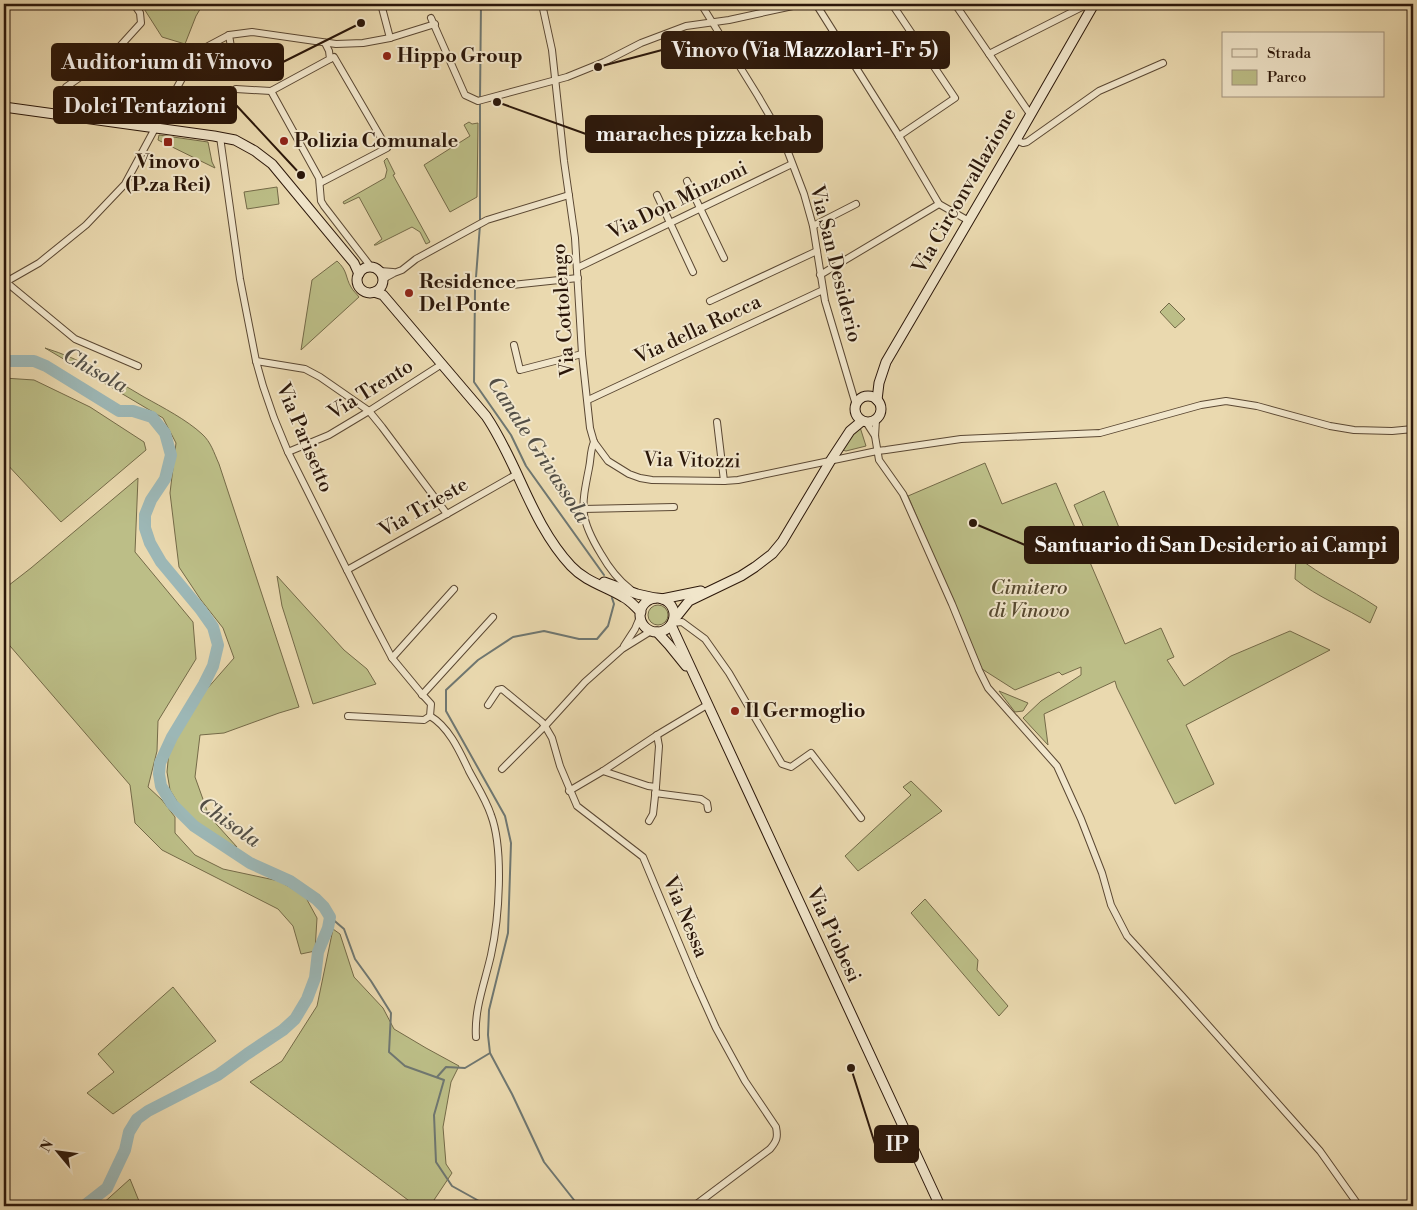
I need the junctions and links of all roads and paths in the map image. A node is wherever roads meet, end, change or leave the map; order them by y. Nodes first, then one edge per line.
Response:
1 (134, 4) edge
2 (380, 4) edge
3 (542, 4) edge
4 (701, 4) edge
5 (802, 4) edge
6 (816, 4) edge
7 (892, 4) edge
8 (955, 4) edge
9 (1092, 6) edge
10 (712, 22) junction
11 (387, 28) junction
12 (228, 35) junction
13 (390, 38) junction
14 (378, 40) junction
15 (325, 43) junction
16 (336, 44) junction
17 (231, 47) dead end
18 (989, 54) junction
19 (332, 58) junction
20 (1163, 63) dead end
21 (555, 80) junction
22 (236, 89) dead end
23 (271, 91) junction
24 (4, 107) edge
25 (55, 114) junction
26 (1030, 114) junction
27 (156, 128) junction
28 (899, 136) junction
29 (220, 137) junction
30 (1016, 140) junction
31 (792, 164) junction
32 (687, 182) dead end
33 (320, 184) junction
34 (569, 195) junction
35 (657, 195) dead end
36 (856, 204) dead end
37 (939, 204) junction
38 (700, 208) junction
39 (969, 221) junction
40 (670, 223) junction
41 (813, 226) junction
42 (816, 251) junction
43 (724, 258) dead end
44 (577, 268) junction
45 (365, 270) junction
46 (693, 272) dead end
47 (820, 275) junction
48 (578, 278) junction
49 (5, 283) edge
50 (380, 285) junction
51 (512, 285) dead end
52 (823, 290) junction
53 (710, 301) dead end
54 (514, 345) dead end
55 (582, 354) junction
56 (256, 361) junction
57 (442, 364) junction
58 (138, 366) dead end
59 (874, 399) junction
60 (588, 400) junction
61 (856, 400) junction
62 (369, 412) junction
63 (862, 419) junction
64 (876, 420) junction
65 (717, 422) dead end
66 (1413, 429) edge
67 (875, 436) junction
68 (594, 442) junction
69 (877, 451) junction
70 (288, 452) junction
71 (831, 460) junction
72 (517, 474) junction
73 (724, 482) junction
74 (674, 507) dead end
75 (583, 509) junction
76 (447, 514) junction
77 (572, 567) junction
78 (347, 570) junction
79 (454, 590) dead end
80 (712, 590) junction
81 (637, 594) junction
82 (659, 599) junction
83 (640, 614) junction
84 (493, 617) dead end
85 (672, 623) junction
86 (654, 632) junction
87 (622, 649) junction
88 (392, 658) junction
89 (695, 678) junction
90 (422, 695) junction
91 (488, 705) dead end
92 (707, 705) junction
93 (348, 716) dead end
94 (427, 718) junction
95 (546, 726) junction
96 (658, 735) junction
97 (502, 769) dead end
98 (603, 771) junction
99 (569, 790) junction
100 (656, 790) junction
101 (708, 809) dead end
102 (861, 818) dead end
103 (649, 821) dead end
104 (476, 1037) dead end
105 (1359, 1205) edge
106 (694, 1206) edge
107 (940, 1206) edge

1 - 25 street
2 - 11 street
3 - 21 street, Via Cottolengo
4 - 10 street, Via San Desiderio
5 - 10 street
6 - 28 street
7 - 28 street
8 - 18 street
9 - 18 street
9 - 26 street, Via Circonvallazione
10 - 21 street
10 - 31 street, Via San Desiderio
11 - 13 street
11 - 14 street
12 - 15 street
12 - 17 street
12 - 27 street
13 - 14 street
13 - 21 street
14 - 16 street
15 - 16 street
15 - 19 street
16 - 19 street
18 - 26 street
19 - 23 street
19 - 33 street
20 - 30 street
21 - 34 street, Via Cottolengo
22 - 23 street
23 - 33 street
24 - 25 street
25 - 27 street
26 - 30 street, Via Circonvallazione
27 - 29 street
27 - 49 street
28 - 37 street
29 - 45 street
29 - 56 street, Via Parisetto
30 - 39 street, Via Circonvallazione
31 - 38 street, Via Don Minzoni
31 - 41 street, Via San Desiderio
32 - 38 street
33 - 45 street
34 - 44 street, Via Cottolengo
34 - 50 street
35 - 40 street
36 - 41 street
37 - 39 street
37 - 47 street
38 - 40 street, Via Don Minzoni
38 - 43 street
39 - 59 street, Via Circonvallazione
40 - 44 street, Via Don Minzoni
40 - 46 street
41 - 42 street, Via San Desiderio
42 - 47 street, Via San Desiderio
42 - 53 street
44 - 48 street, Via Cottolengo
45 - 50 street
45 - 50 street
47 - 52 street, Via San Desiderio
48 - 51 street
48 - 55 street, Via Cottolengo
49 - 58 street
50 - 57 street
52 - 60 street, Via della Rocca
52 - 61 street, Via San Desiderio
54 - 55 street
55 - 60 street, Via Cottolengo
56 - 62 street
56 - 70 street, Via Parisetto
57 - 62 street, Via Trento
57 - 72 street
59 - 61 street
59 - 64 street
60 - 68 street, Via Cottolengo
61 - 63 street
62 - 70 street, Via Trento
62 - 76 street
63 - 64 street
63 - 67 street
63 - 71 street
64 - 67 street
65 - 73 street
66 - 69 street, Via Vitozzi
67 - 69 street
68 - 73 street, Via Vitozzi
68 - 75 street, Via Cottolengo
69 - 71 street, Via Vitozzi
69 - 105 street
70 - 78 street, Via Parisetto
71 - 73 street, Via Vitozzi
71 - 80 street
72 - 76 street, Via Trieste
72 - 77 street
74 - 75 street
75 - 81 street, Via Cottolengo
76 - 78 street, Via Trieste
77 - 81 street
77 - 83 street
78 - 88 street, Via Parisetto
79 - 88 street
80 - 82 street
80 - 85 street
81 - 82 street
82 - 83 street
82 - 85 street
83 - 86 street
83 - 87 street
84 - 90 street
85 - 86 street
85 - 89 street, Via Piobesi
85 - 102 street
86 - 87 street
86 - 89 street, Via Piobesi
87 - 95 street
88 - 90 street, Via Parisetto
89 - 92 street, Via Piobesi
90 - 94 street, Via Parisetto
91 - 95 street
92 - 96 street
92 - 107 street, Via Piobesi
93 - 94 street
94 - 104 street
95 - 97 street
95 - 99 street, Via Nessa
96 - 98 street
96 - 100 street
98 - 99 street
98 - 100 street
99 - 106 street, Via Nessa
100 - 101 street
100 - 103 street

